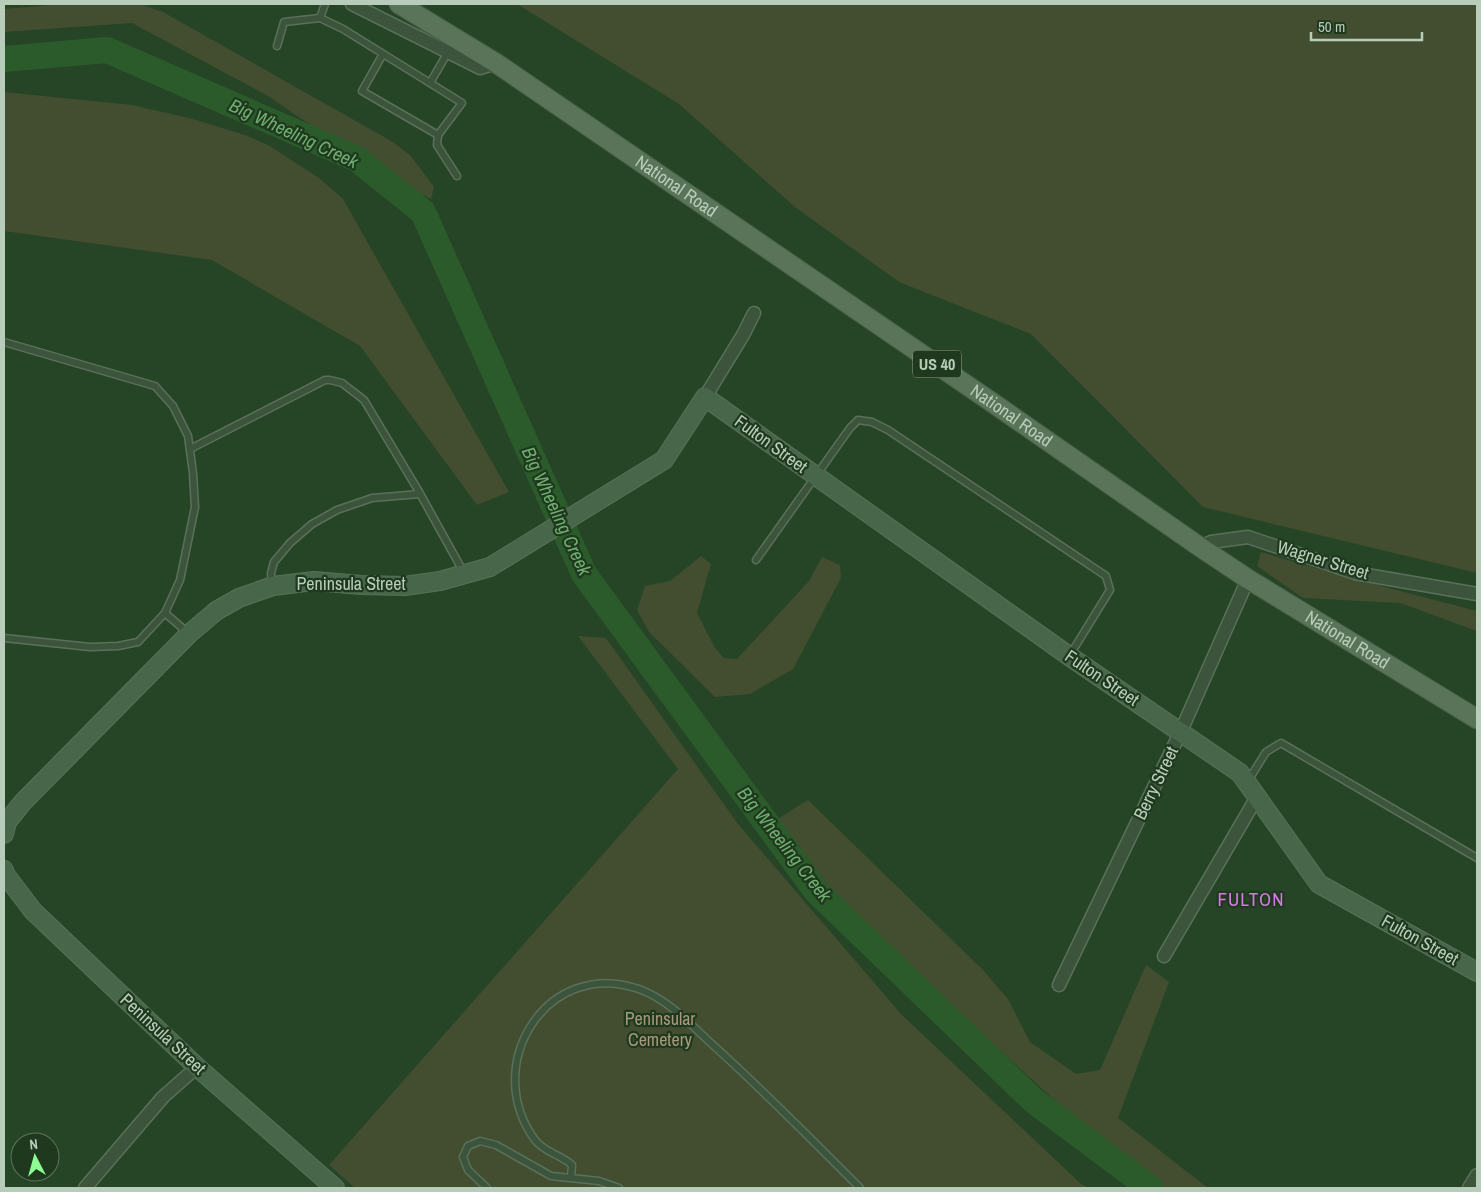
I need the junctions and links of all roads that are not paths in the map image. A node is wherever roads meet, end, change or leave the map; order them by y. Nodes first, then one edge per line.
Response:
1 (325, 4) edge
2 (352, 4) edge
3 (399, 4) edge
4 (320, 18) junction
5 (277, 46) dead end
6 (448, 52) junction
7 (383, 54) junction
8 (496, 63) junction
9 (430, 83) junction
10 (438, 135) junction
11 (457, 176) dead end
12 (754, 313) dead end
13 (4, 342) edge
14 (706, 397) junction
15 (190, 449) junction
16 (814, 476) junction
17 (420, 494) junction
18 (1200, 547) junction
19 (756, 560) dead end
20 (464, 574) junction
21 (1248, 579) junction
22 (273, 586) junction
23 (1477, 594) edge
24 (165, 613) junction
25 (189, 634) junction
26 (4, 638) edge
27 (1069, 656) junction
28 (1477, 719) edge
29 (1181, 731) junction
30 (1247, 782) junction
31 (1257, 797) junction
32 (4, 834) edge
33 (1477, 858) edge
34 (4, 870) edge
35 (1164, 956) dead end
36 (1477, 972) edge
37 (1059, 985) dead end
38 (196, 1067) junction
39 (1477, 1175) edge
40 (572, 1177) junction
41 (85, 1188) edge
42 (335, 1188) edge
43 (486, 1188) edge
44 (619, 1188) edge
45 (860, 1188) edge
46 (1469, 1188) edge

1 - 4 lane
2 - 6 street
3 - 8 main road, National Road / US 40
4 - 5 lane
4 - 7 lane
6 - 8 street
6 - 9 lane
7 - 9 lane
7 - 10 lane
8 - 18 main road, National Road / US 40
9 - 10 lane
10 - 11 lane
12 - 14 street
13 - 15 lane
14 - 16 street, Fulton Street
14 - 20 street, Peninsula Street
15 - 17 lane
15 - 24 lane
16 - 19 lane
16 - 27 street, Fulton Street
16 - 27 lane
17 - 20 lane
17 - 22 lane
18 - 21 main road, National Road / US 40
18 - 23 street, Wagner Street
20 - 22 street, Peninsula Street
21 - 28 main road, National Road / US 40
21 - 29 street, Berry Street
22 - 25 street, Peninsula Street
24 - 25 lane
24 - 26 lane
25 - 32 street, Peninsula Street
27 - 29 street, Fulton Street
29 - 30 street, Fulton Street
29 - 37 street, Berry Street
30 - 31 street, Fulton Street
30 - 33 lane
31 - 35 street
31 - 36 street, Fulton Street
34 - 38 street, Peninsula Street
38 - 41 street
38 - 42 street, Peninsula Street
39 - 46 street
40 - 43 lane
40 - 44 lane
40 - 45 lane

